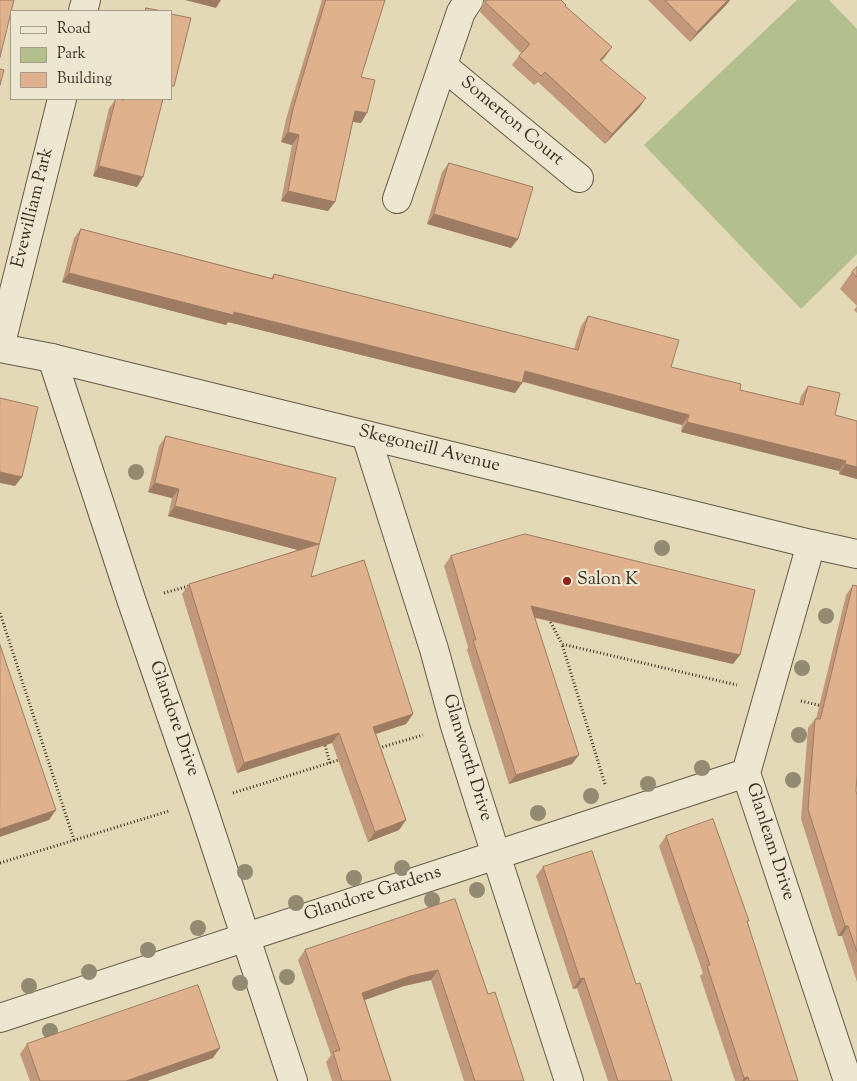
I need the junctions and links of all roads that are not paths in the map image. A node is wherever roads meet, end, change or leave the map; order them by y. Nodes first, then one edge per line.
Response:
1 (469, 0) edge
2 (443, 66) junction
3 (62, 100) edge
4 (579, 178) dead end
5 (397, 199) dead end
6 (0, 347) edge
7 (52, 358) junction
8 (366, 435) junction
9 (811, 544) junction
10 (857, 554) edge
11 (746, 773) junction
12 (496, 855) junction
13 (245, 937) junction
14 (0, 1018) edge
15 (293, 1081) edge
16 (569, 1081) edge
17 (848, 1081) edge

1 - 2 street, Somerton Court
2 - 4 street, Somerton Court
2 - 5 street, Somerton Court
3 - 6 street, Evewilliam Park
6 - 7 street, Skegoneill Avenue
7 - 8 street, Skegoneill Avenue
7 - 13 street, Glandore Drive
8 - 9 street, Skegoneill Avenue
8 - 12 street, Glanworth Drive
9 - 10 street, Skegoneill Avenue
9 - 11 street, Glanleam Drive
11 - 12 street, Glandore Gardens
11 - 17 street, Glanleam Drive
12 - 13 street, Glandore Gardens
12 - 16 street, Glanworth Drive
13 - 14 street, Glandore Gardens
13 - 15 street, Glandore Drive

